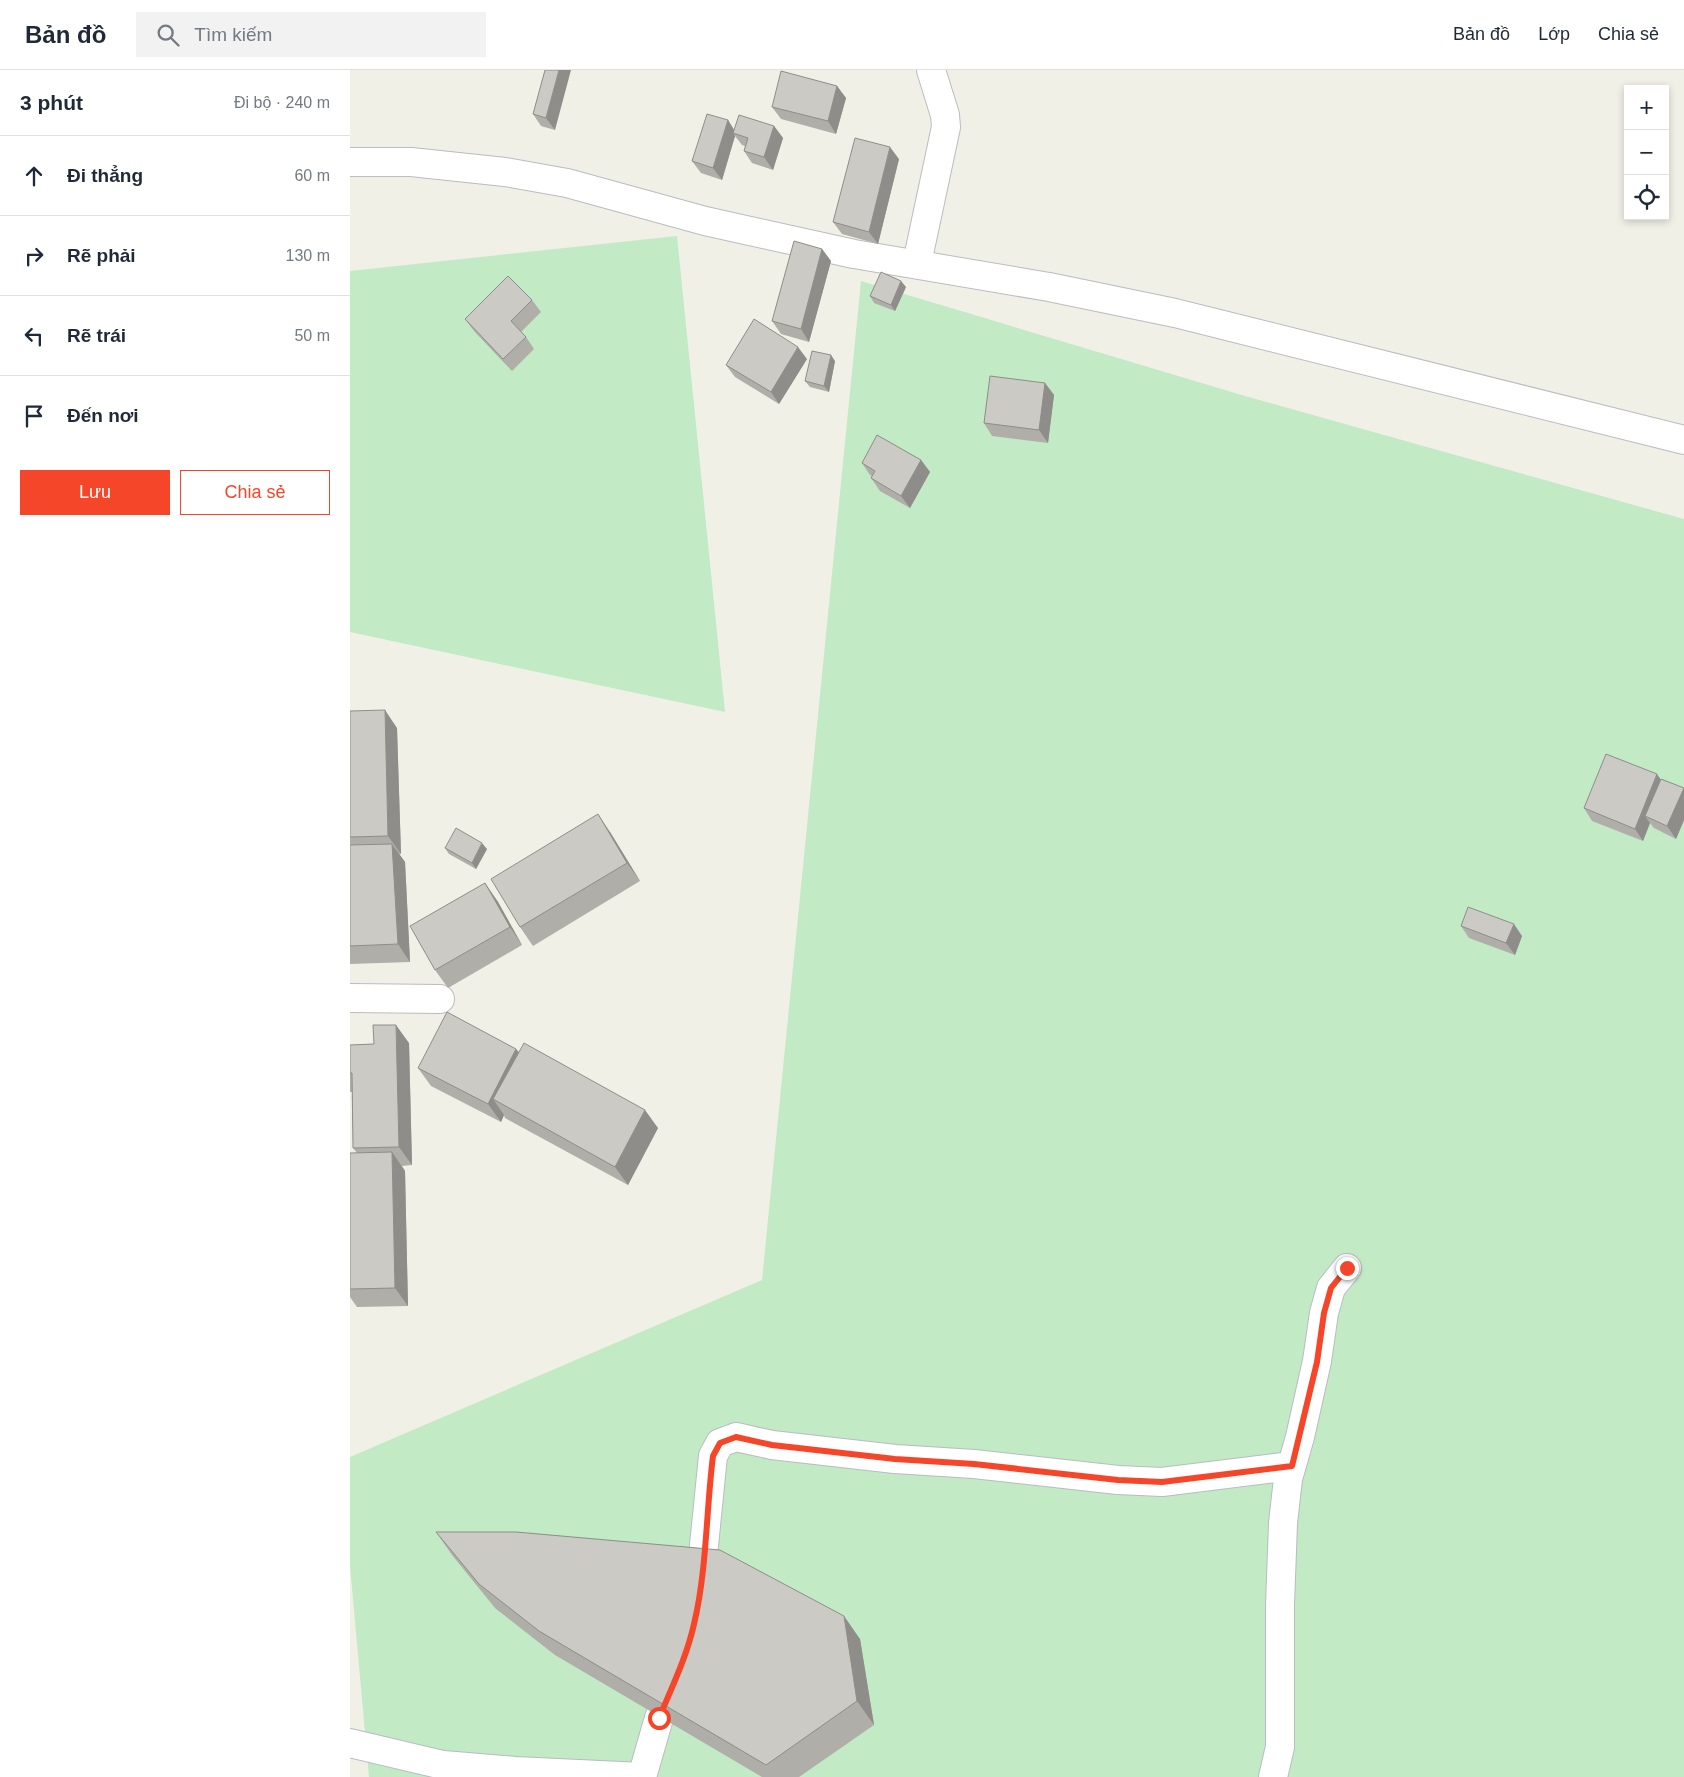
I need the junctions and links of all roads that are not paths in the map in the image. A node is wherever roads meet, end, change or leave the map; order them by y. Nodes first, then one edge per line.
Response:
1 (931, 70) edge
2 (350, 162) edge
3 (917, 263) junction
4 (1684, 440) edge
5 (350, 998) edge
6 (440, 999) dead end
7 (1347, 1268) dead end
8 (1292, 1466) junction
9 (697, 1606) edge
10 (684, 1657) edge
11 (350, 1743) edge
12 (642, 1777) edge
13 (1273, 1777) edge

1 - 3 street
2 - 3 street
3 - 4 street
5 - 6 street
7 - 8 street
8 - 9 street
8 - 13 street
10 - 12 street
11 - 12 street

